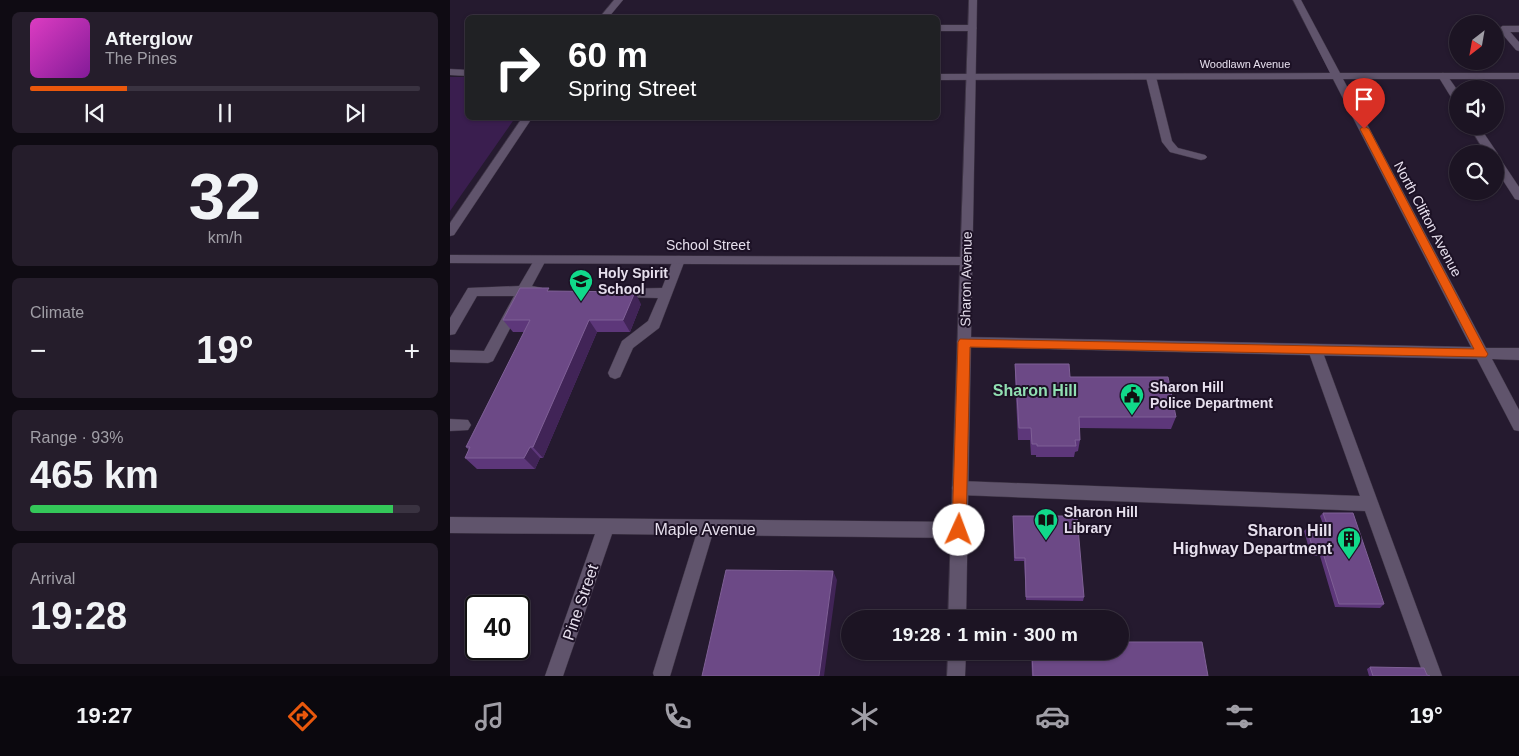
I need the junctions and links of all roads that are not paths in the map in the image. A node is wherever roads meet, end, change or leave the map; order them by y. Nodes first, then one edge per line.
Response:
1 (619, 0) edge
2 (973, 0) edge
3 (1297, 0) edge
4 (606, 15) edge
5 (940, 28) edge
6 (972, 28) junction
7 (1519, 29) edge
8 (1519, 48) edge
9 (450, 72) edge
10 (465, 73) edge
11 (1443, 76) junction
12 (1519, 76) edge
13 (940, 77) edge
14 (971, 77) junction
15 (1151, 77) junction
16 (1337, 77) junction
17 (1449, 86) edge
18 (526, 120) edge
19 (1201, 157) dead end
20 (1504, 173) edge
21 (1519, 196) edge
22 (450, 232) edge
23 (450, 259) edge
24 (540, 260) junction
25 (679, 260) junction
26 (966, 261) junction
27 (523, 291) junction
28 (552, 292) edge
29 (600, 292) edge
30 (666, 293) junction
31 (450, 330) edge
32 (964, 342) junction
33 (1315, 350) junction
34 (1482, 354) junction
35 (1519, 354) edge
36 (450, 356) edge
37 (616, 373) dead end
38 (1519, 425) edge
39 (960, 488) junction
40 (1370, 504) junction
41 (450, 525) edge
42 (606, 528) junction
43 (706, 529) junction
44 (959, 530) junction
45 (957, 610) edge
46 (957, 660) edge
47 (662, 673) dead end
48 (554, 676) edge
49 (956, 676) edge
50 (1433, 676) edge

1 - 4 street
2 - 6 street, Sharon Avenue
3 - 16 street, North Clifton Avenue
5 - 6 street
6 - 14 street, Sharon Avenue
7 - 8 street
9 - 10 street
11 - 12 street, Woodlawn Avenue
11 - 16 street, Woodlawn Avenue
11 - 17 street
13 - 14 street, Woodlawn Avenue
14 - 15 street, Woodlawn Avenue
14 - 26 street, Sharon Avenue
15 - 16 street, Woodlawn Avenue
15 - 19 street
16 - 34 street, North Clifton Avenue
18 - 22 street
20 - 21 street
23 - 24 street, School Street
24 - 25 street, School Street
24 - 27 street
25 - 26 street, School Street
25 - 30 street
26 - 32 street, Sharon Avenue
27 - 28 street
27 - 31 street
27 - 36 street
29 - 30 street
30 - 37 street
32 - 33 street
32 - 39 street, Sharon Avenue
33 - 34 street
33 - 40 street
34 - 35 street
34 - 38 street, North Clifton Avenue
39 - 40 street
39 - 44 street, Sharon Avenue
40 - 50 street
41 - 42 street, Maple Avenue
42 - 43 street, Maple Avenue
42 - 48 street, Pine Street
43 - 44 street, Maple Avenue
43 - 47 street
44 - 45 street, Sharon Avenue
46 - 49 street

